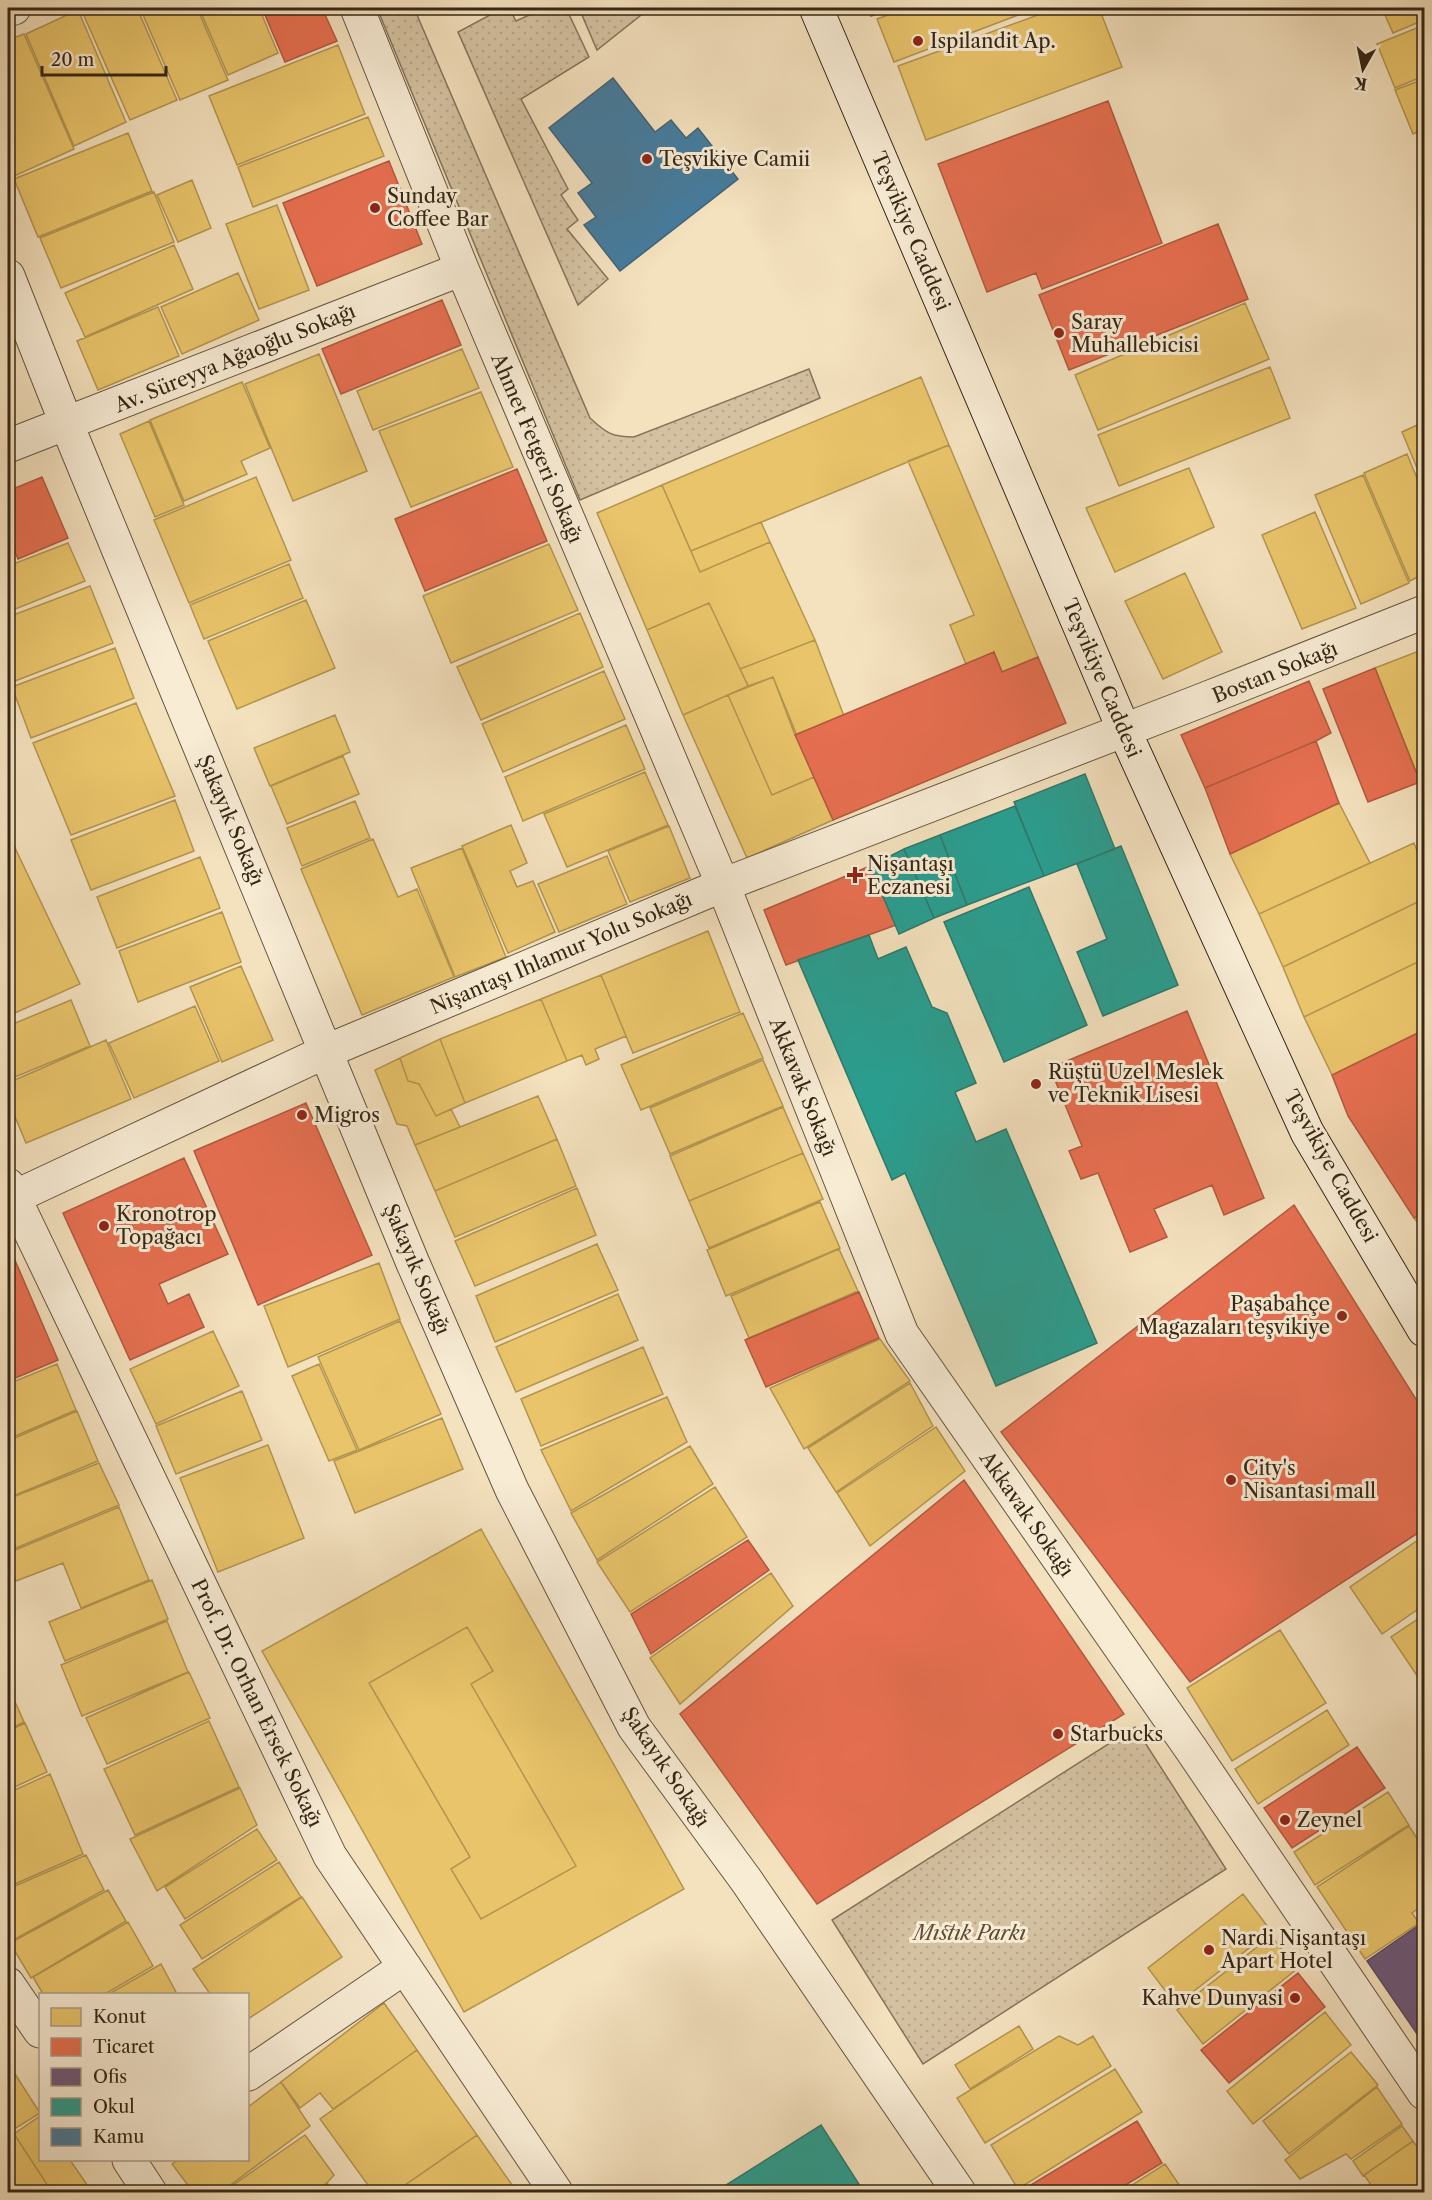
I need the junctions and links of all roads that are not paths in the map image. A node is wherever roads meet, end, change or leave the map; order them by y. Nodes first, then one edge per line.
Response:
1 (14, 8) edge
2 (357, 8) edge
3 (816, 8) edge
4 (8, 10) edge
5 (462, 269) junction
6 (8, 276) edge
7 (67, 425) junction
8 (8, 446) edge
9 (1425, 612) edge
10 (1124, 730) junction
11 (723, 885) junction
12 (327, 1051) junction
13 (9, 1194) edge
14 (1425, 1330) edge
15 (405, 1967) junction
16 (8, 1984) edge
17 (39, 2030) edge
18 (249, 2073) edge
19 (1425, 2093) edge
20 (130, 2161) edge
21 (958, 2192) edge
22 (150, 2193) edge
23 (556, 2193) edge

1 - 4 street
2 - 5 street, Ahmet Fetgeri Sokağı
3 - 10 street, Teşvikiye Caddesi
5 - 7 street, Av. Süreyya Ağaoğlu Sokağı
5 - 11 street, Ahmet Fetgeri Sokağı
6 - 7 street, Şakayık Sokağı
7 - 8 street, Av. Süreyya Ağaoğlu Sokağı
7 - 12 street, Şakayık Sokağı
9 - 10 street, Bostan Sokağı
10 - 11 street, Nişantaşı Ihlamur Yolu Sokağı
10 - 14 street, Teşvikiye Caddesi
11 - 12 street, Nişantaşı Ihlamur Yolu Sokağı
11 - 19 street, Akkavak Sokağı
12 - 13 street, Nişantaşı Ihlamur Yolu Sokağı
12 - 21 street, Şakayık Sokağı
13 - 15 street, Prof. Dr. Orhan Ersek Sokağı
15 - 18 street
15 - 23 street, Prof. Dr. Orhan Ersek Sokağı
16 - 17 street
20 - 22 street

